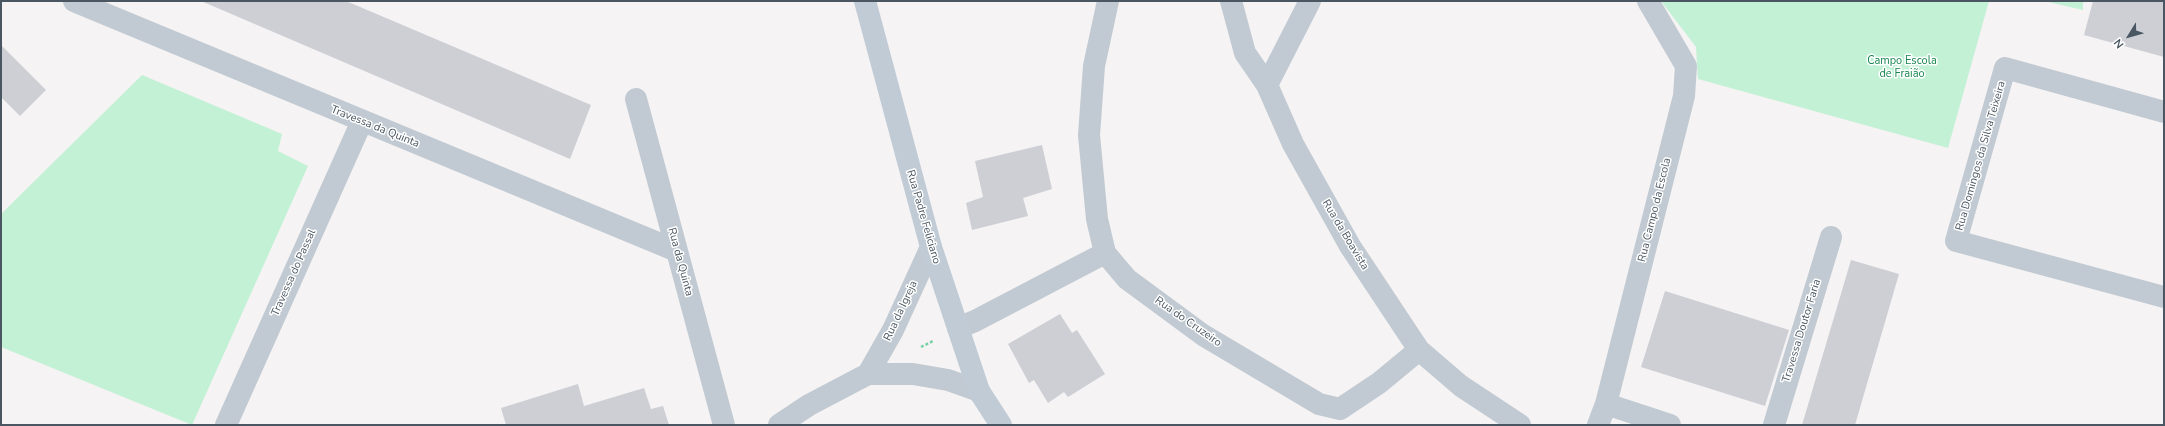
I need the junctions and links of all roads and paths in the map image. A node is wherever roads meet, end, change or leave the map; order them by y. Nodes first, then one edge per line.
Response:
1 (74, 1) edge
2 (865, 1) edge
3 (1108, 1) edge
4 (1231, 1) edge
5 (1310, 1) edge
6 (1648, 1) edge
7 (1267, 85) junction
8 (636, 99) dead end
9 (2164, 112) edge
10 (362, 122) junction
11 (1831, 237) dead end
12 (931, 247) junction
13 (677, 251) junction
14 (1106, 253) junction
15 (2164, 297) edge
16 (958, 328) junction
17 (1419, 350) junction
18 (868, 374) junction
19 (979, 391) junction
20 (1606, 404) junction
21 (226, 425) edge
22 (724, 425) edge
23 (779, 425) edge
24 (1001, 425) edge
25 (1520, 425) edge
26 (1598, 425) edge
27 (1670, 425) edge
28 (1774, 425) edge

1 - 10 street, Travessa da Quinta
2 - 12 street, Rua Padre Feliciano
3 - 14 street
4 - 7 street, Rua da Boavista
5 - 7 street
6 - 20 street, Rua Campo da Escola
7 - 17 street, Rua da Boavista
8 - 13 street, Rua da Quinta
9 - 15 street, Rua Domingos da Silva Teixeira
10 - 13 street, Travessa da Quinta
10 - 21 street, Travessa do Passal
11 - 28 street, Travessa Doutor Faria
12 - 16 street, Rua Padre Feliciano
12 - 18 street, Rua da Igreja
13 - 22 street, Rua da Quinta
14 - 16 street
14 - 17 street, Rua do Cruzeiro
16 - 19 street, Rua Padre Feliciano
17 - 25 street, Rua da Boavista
18 - 19 street
18 - 23 street
19 - 24 street, Rua Padre Feliciano
20 - 26 street, Rua Campo da Escola
20 - 27 street

